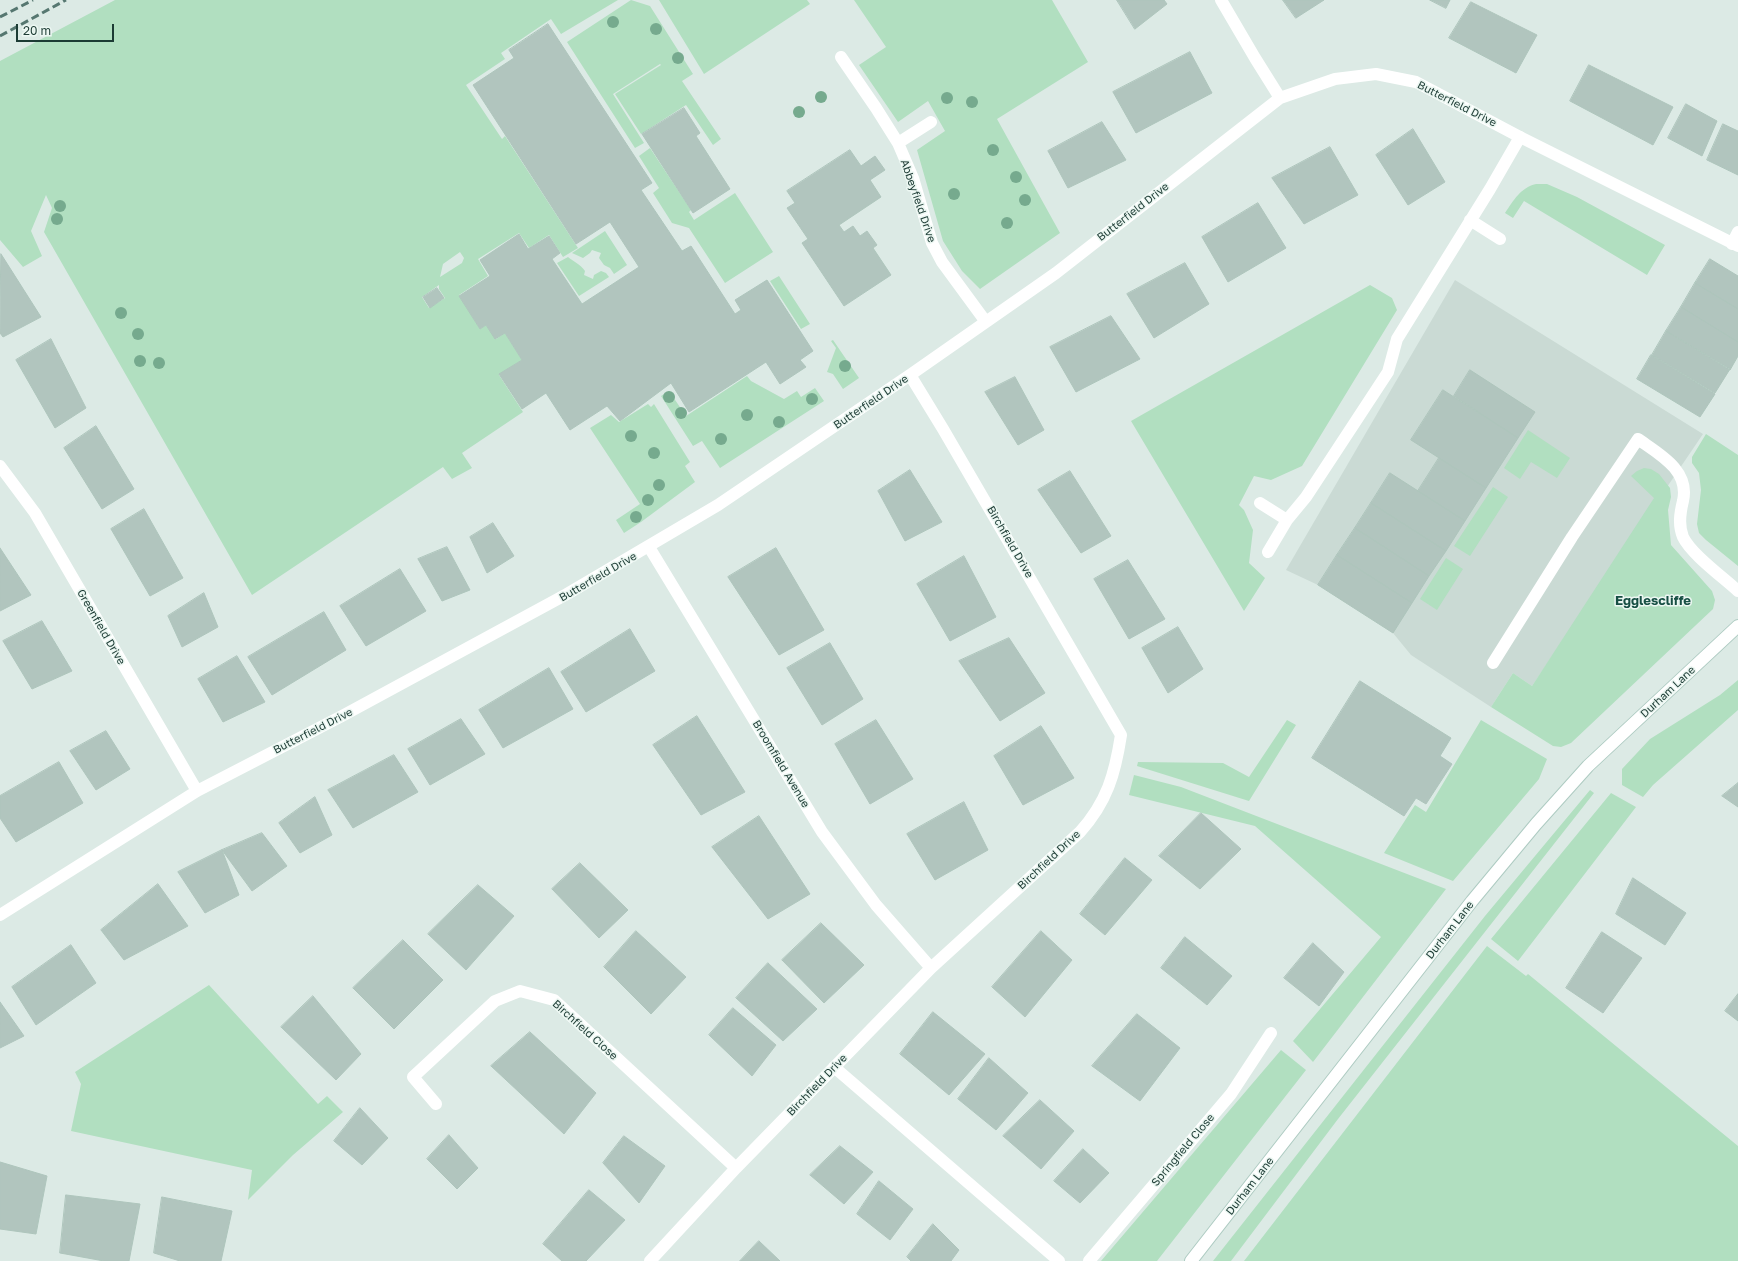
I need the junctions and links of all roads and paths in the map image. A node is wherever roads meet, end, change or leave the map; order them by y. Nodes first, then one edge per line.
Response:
1 (1221, 0) edge
2 (842, 57) dead end
3 (1280, 98) junction
4 (931, 122) dead end
5 (1520, 137) junction
6 (898, 144) junction
7 (1470, 220) junction
8 (1738, 232) edge
9 (1500, 239) dead end
10 (1735, 245) edge
11 (986, 322) junction
12 (910, 375) junction
13 (0, 466) edge
14 (1260, 503) dead end
15 (1287, 520) junction
16 (649, 547) junction
17 (1268, 552) dead end
18 (1738, 591) edge
19 (1738, 626) edge
20 (1493, 663) dead end
21 (197, 791) junction
22 (0, 915) edge
23 (931, 968) junction
24 (1271, 1033) dead end
25 (834, 1068) junction
26 (436, 1104) dead end
27 (736, 1168) junction
28 (650, 1261) edge
29 (1059, 1261) edge
30 (1089, 1261) edge
31 (1191, 1261) edge

1 - 3 street
2 - 6 street, Abbeyfield Drive
3 - 5 street, Butterfield Drive
3 - 11 street, Butterfield Drive
4 - 6 street
5 - 7 street
5 - 10 street, Butterfield Drive
6 - 11 street, Abbeyfield Drive
7 - 9 street
7 - 15 street
8 - 10 street
11 - 12 street, Butterfield Drive
12 - 16 street, Butterfield Drive
12 - 23 street, Birchfield Drive
13 - 21 street, Greenfield Drive
14 - 15 street
15 - 17 street
16 - 21 street, Butterfield Drive
16 - 23 street, Broomfield Avenue
18 - 20 street
19 - 31 street, Durham Lane
21 - 22 street, Butterfield Drive
23 - 25 street, Birchfield Drive
24 - 30 street, Springfield Close
25 - 27 street, Birchfield Drive
25 - 29 street
26 - 27 street, Birchfield Close
27 - 28 street, Birchfield Drive

